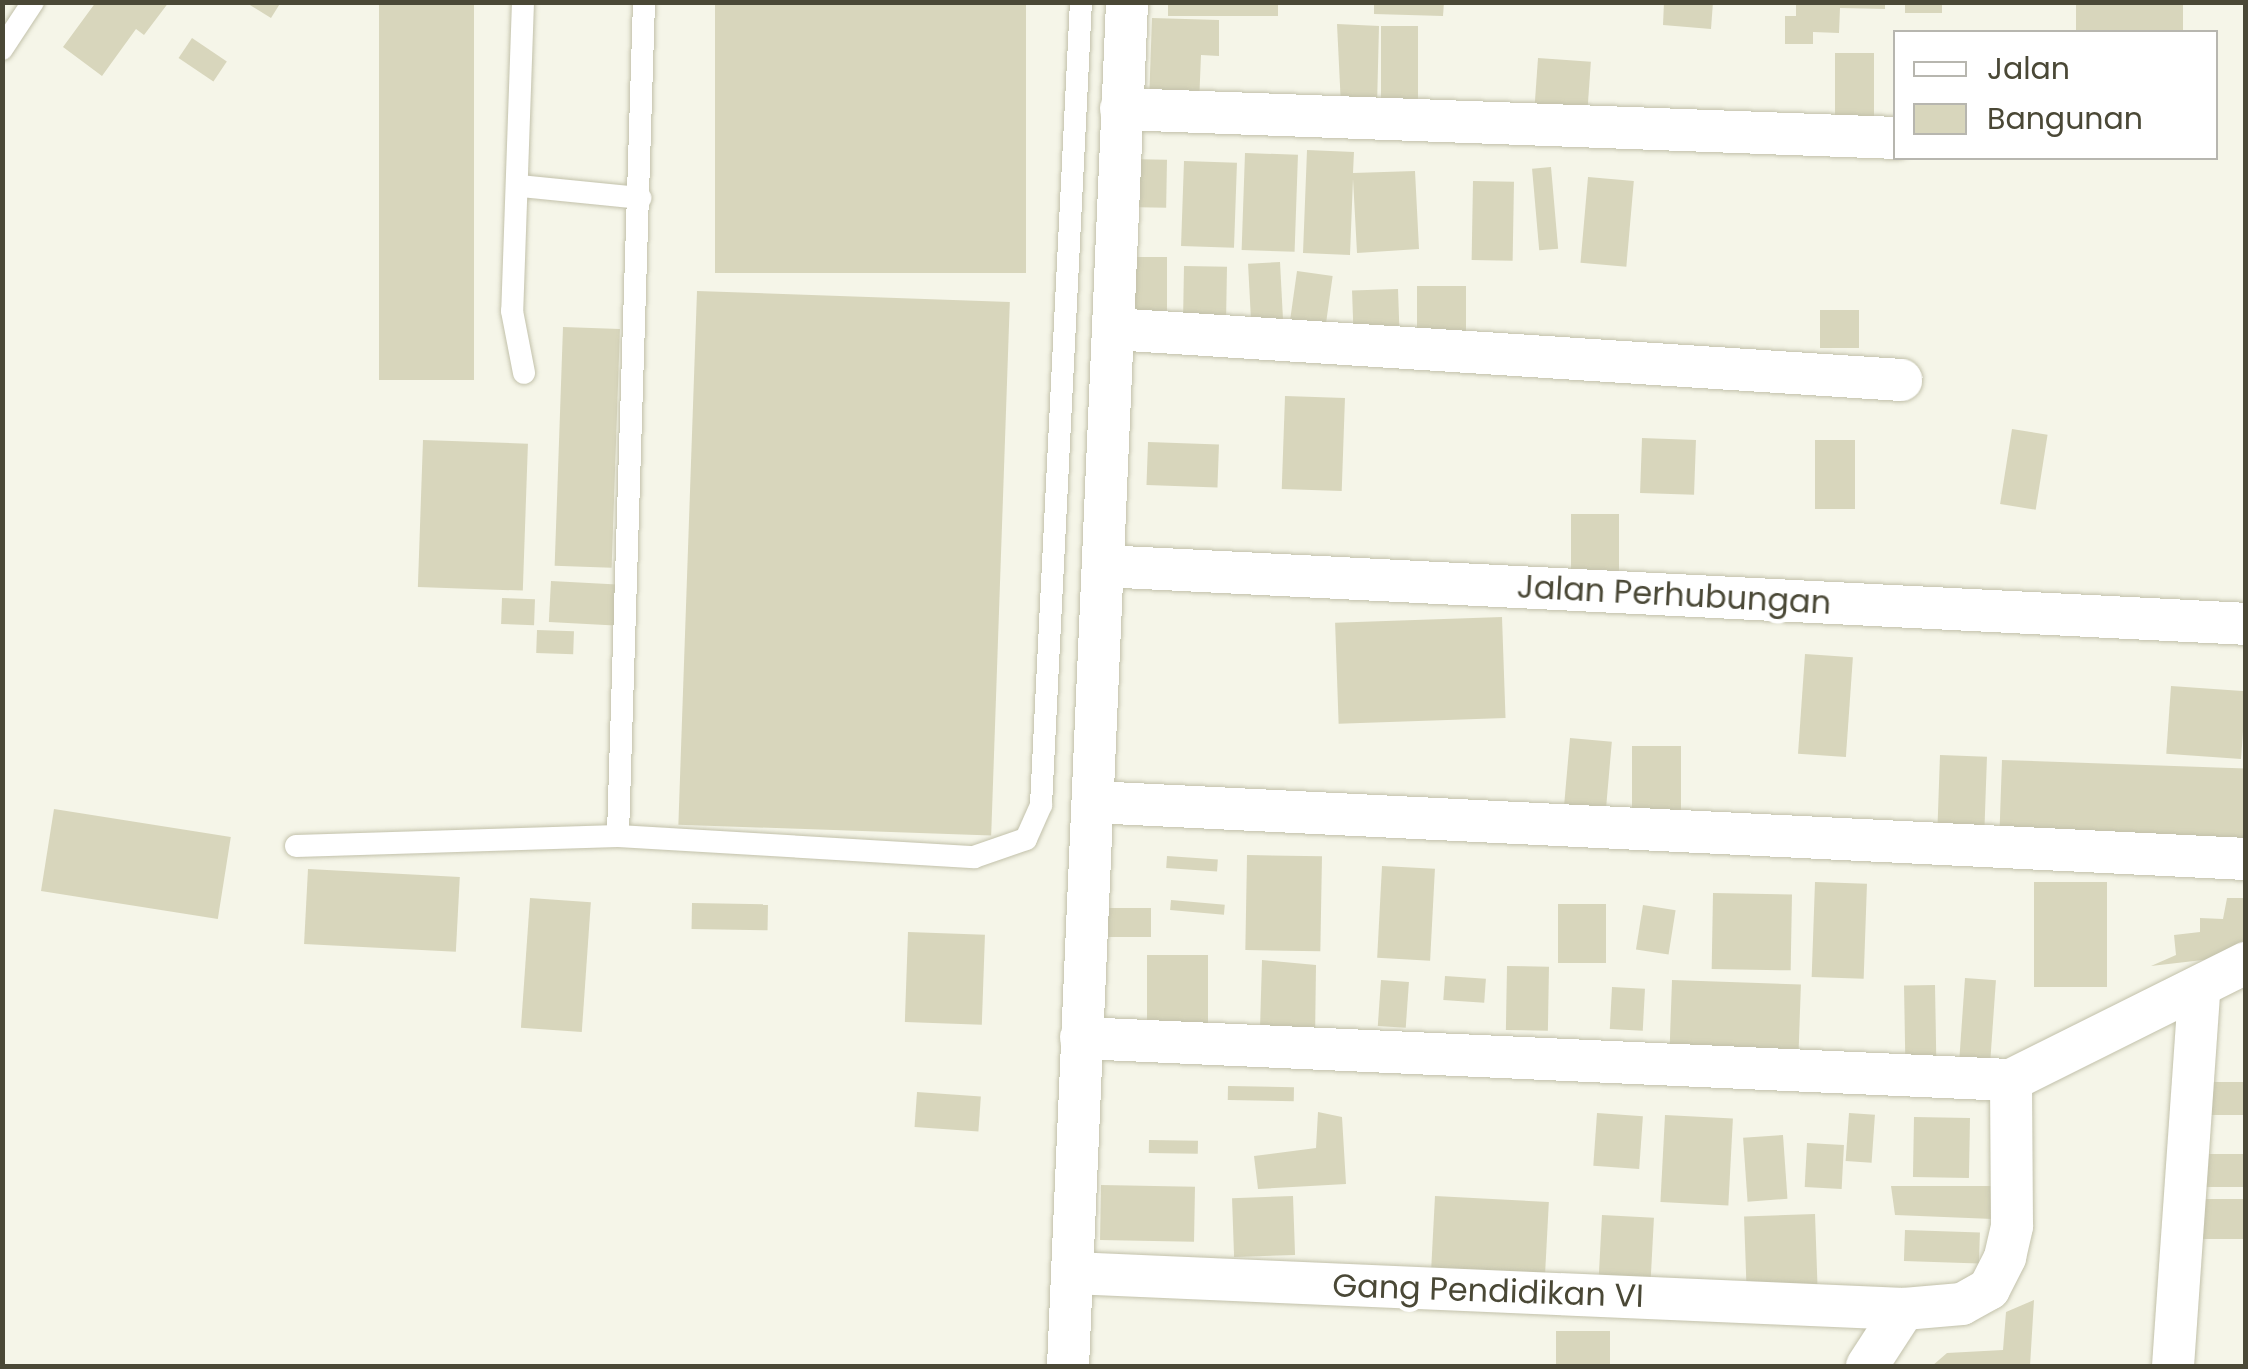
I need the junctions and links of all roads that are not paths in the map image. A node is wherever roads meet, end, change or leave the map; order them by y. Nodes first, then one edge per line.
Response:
1 (33, 2) edge
2 (523, 2) edge
3 (644, 2) edge
4 (1081, 2) edge
5 (1127, 2) edge
6 (2, 49) edge
7 (1122, 109) junction
8 (1893, 138) edge
9 (520, 186) junction
10 (640, 198) junction
11 (1113, 330) junction
12 (524, 373) dead end
13 (1901, 380) dead end
14 (1103, 566) junction
15 (2246, 624) edge
16 (1093, 802) junction
17 (618, 836) junction
18 (296, 846) dead end
19 (2246, 859) edge
20 (2246, 963) edge
21 (2199, 991) junction
22 (1081, 1038) junction
23 (2011, 1080) junction
24 (1072, 1273) junction
25 (1904, 1309) junction
26 (1068, 1366) edge
27 (1867, 1366) edge
28 (2172, 1366) edge

1 - 6 lane
2 - 9 lane
3 - 10 lane
4 - 17 lane
5 - 7 street
7 - 8 street
7 - 11 street
9 - 10 lane
9 - 12 lane
10 - 17 lane
11 - 13 street
11 - 14 street
14 - 15 street, Jalan Perhubungan
14 - 16 street
16 - 19 street
16 - 22 street
17 - 18 lane
20 - 21 street
21 - 23 street
21 - 28 street
22 - 23 street
22 - 24 street
23 - 25 street, Gang Pendidikan VI
24 - 25 street, Gang Pendidikan VI
24 - 26 street
25 - 27 street

